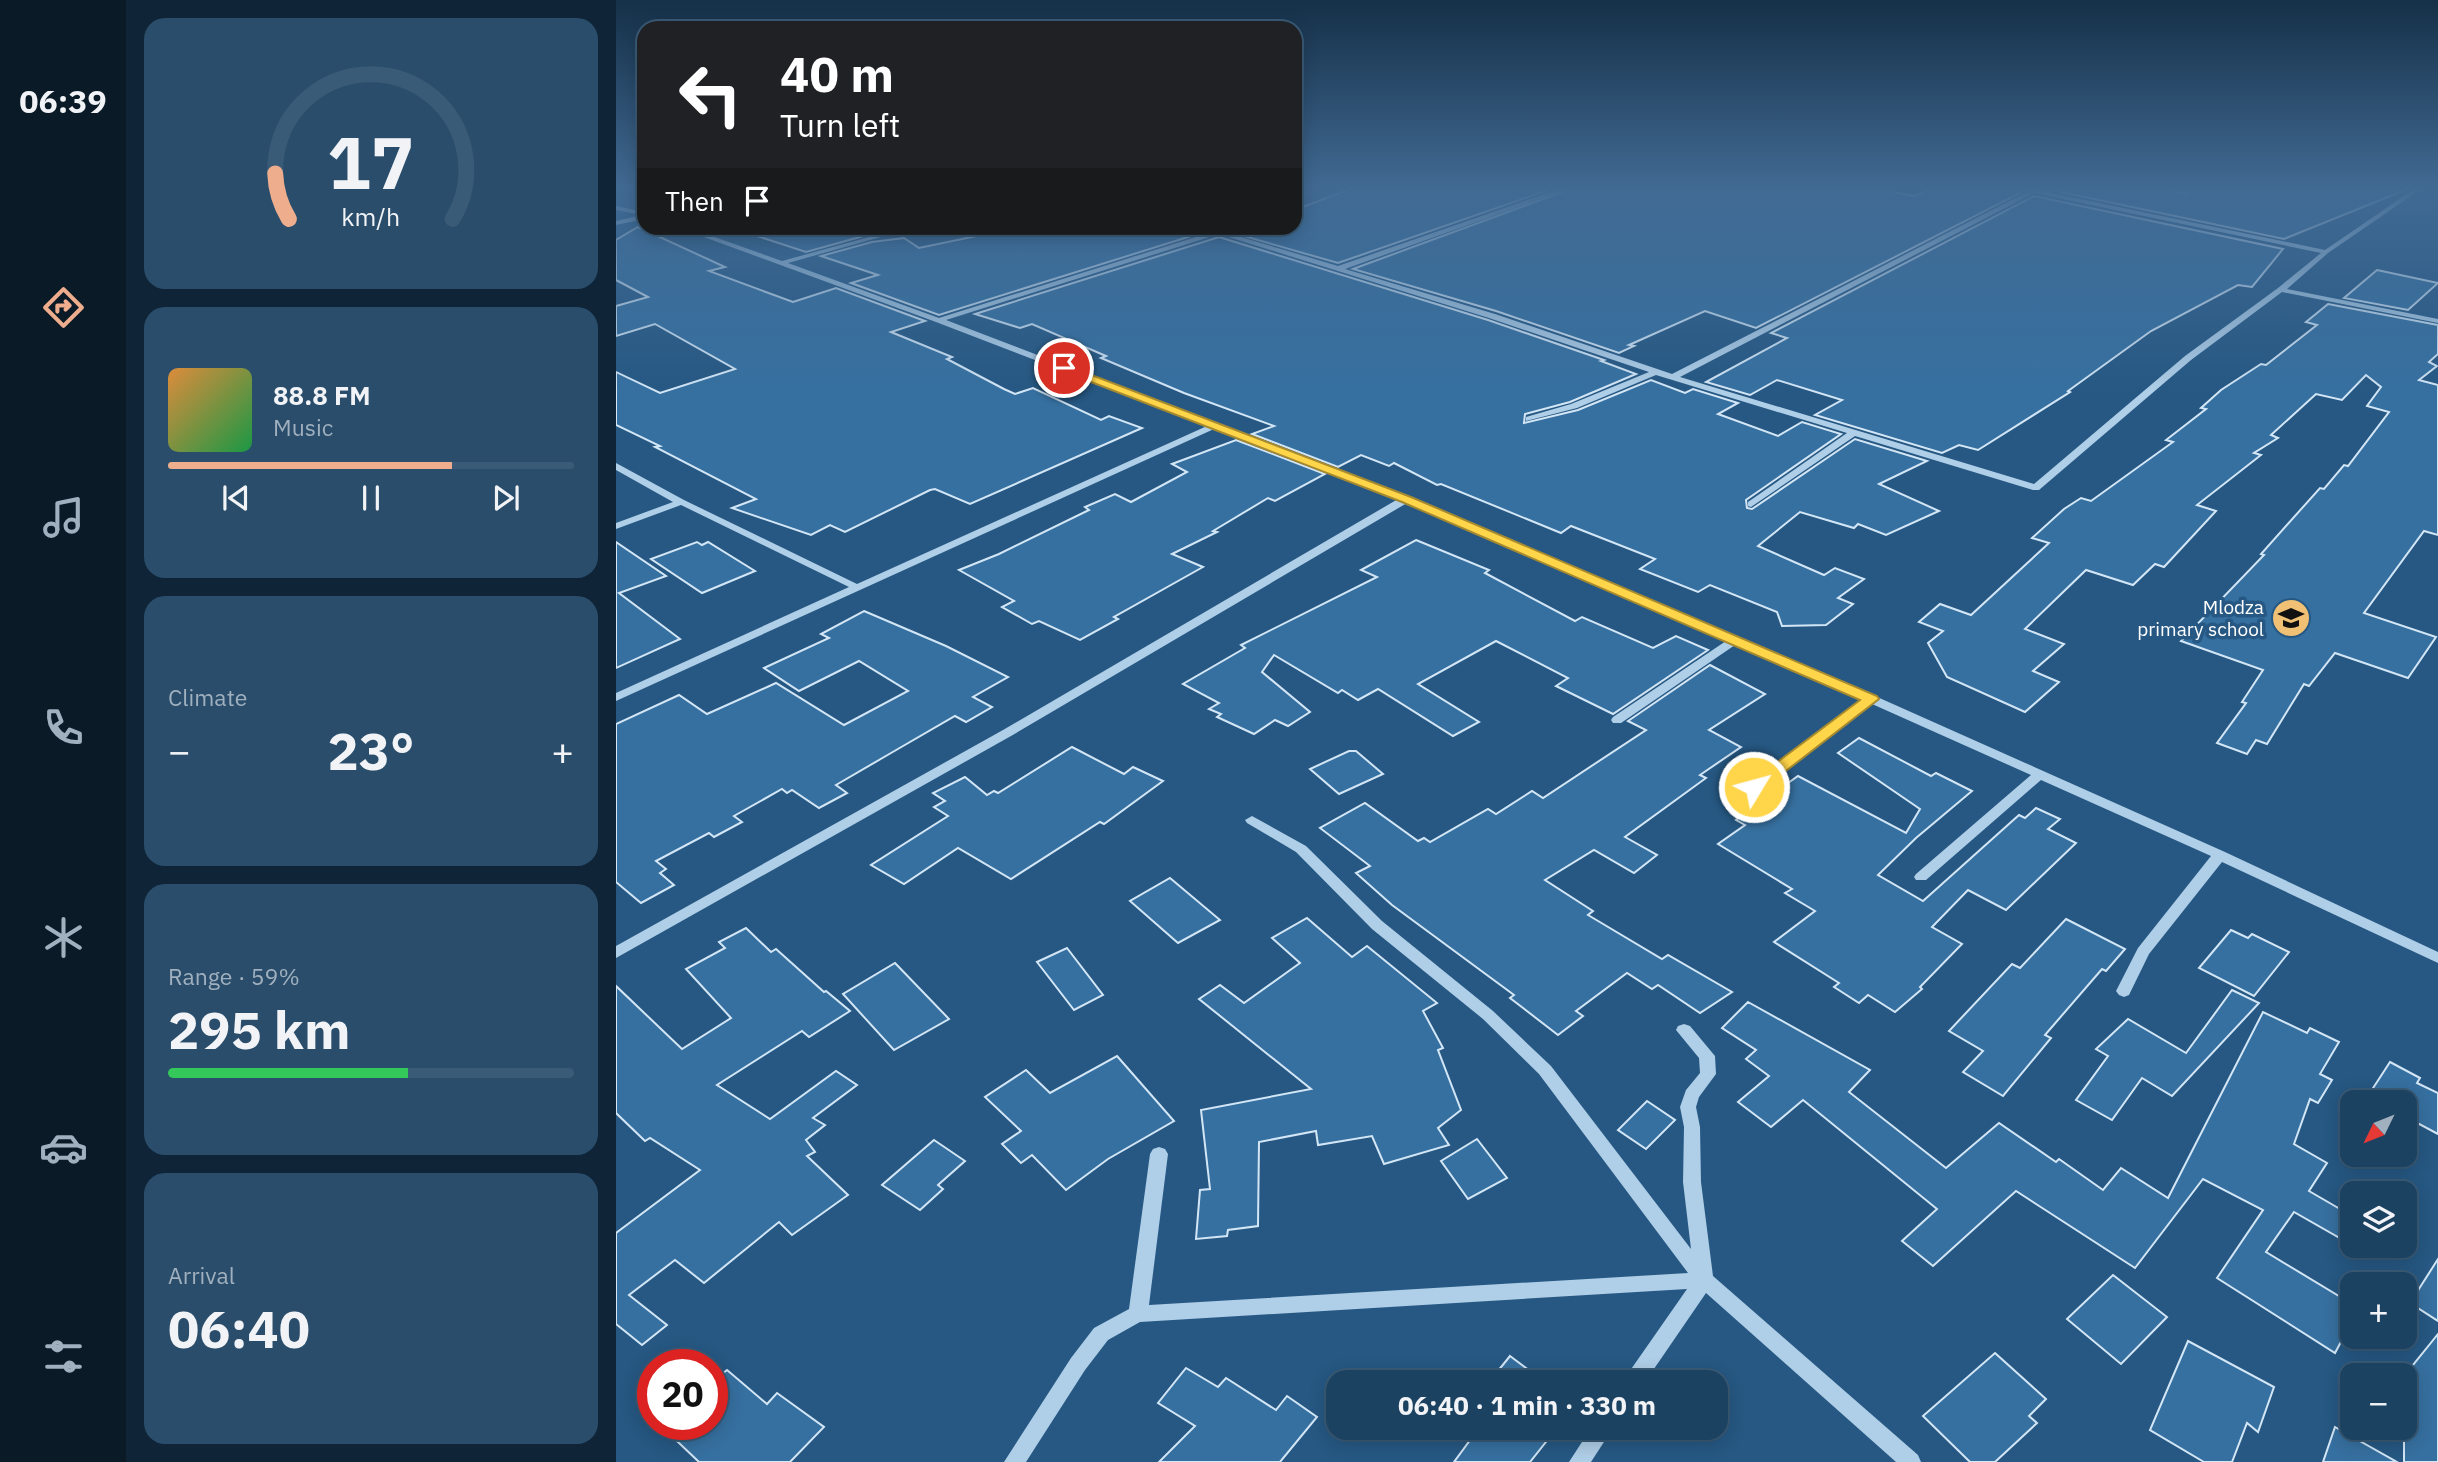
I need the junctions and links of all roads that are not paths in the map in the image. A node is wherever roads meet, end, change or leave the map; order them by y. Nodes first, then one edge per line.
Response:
1 (759, 255) edge
2 (809, 255) edge
3 (1145, 255) edge
4 (1297, 255) edge
5 (1376, 255) edge
6 (1909, 255) edge
7 (2322, 255) edge
8 (781, 263) junction
9 (1340, 268) junction
10 (2281, 290) junction
11 (939, 320) junction
12 (2438, 321) edge
13 (1656, 372) junction
14 (1675, 376) junction
15 (1529, 419) dead end
16 (1213, 426) junction
17 (1854, 432) junction
18 (616, 466) edge
19 (1406, 499) junction
20 (681, 502) junction
21 (1751, 504) dead end
22 (616, 526) edge
23 (856, 587) junction
24 (1734, 640) junction
25 (616, 697) edge
26 (1871, 699) junction
27 (1617, 720) dead end
28 (2039, 775) junction
29 (1754, 787) dead end
30 (1252, 820) dead end
31 (2220, 855) junction
32 (1921, 877) dead end
33 (616, 953) edge
34 (2438, 958) edge
35 (2124, 991) dead end
36 (1684, 1030) dead end
37 (1159, 1154) dead end
38 (1704, 1280) junction
39 (1138, 1314) junction
40 (1642, 1370) edge
41 (1594, 1440) edge
42 (1014, 1462) edge
43 (1579, 1462) edge
44 (1911, 1462) edge

1 - 8 street
2 - 8 street
3 - 11 street
4 - 9 street
5 - 9 street
6 - 14 street
7 - 10 street
8 - 11 street
9 - 13 street
10 - 12 street
10 - 17 street
11 - 16 street
13 - 14 street
13 - 15 street
14 - 17 street
16 - 19 street
16 - 23 street
17 - 21 street
18 - 20 street
19 - 24 street
19 - 33 street
20 - 22 street
20 - 23 street
23 - 25 street
24 - 26 street
24 - 27 street
26 - 28 street
26 - 29 street
28 - 31 street
28 - 32 street
30 - 38 street
31 - 34 street
31 - 35 street
36 - 38 street
37 - 39 street
38 - 39 street
38 - 40 street
38 - 44 street
39 - 42 street
41 - 43 street

